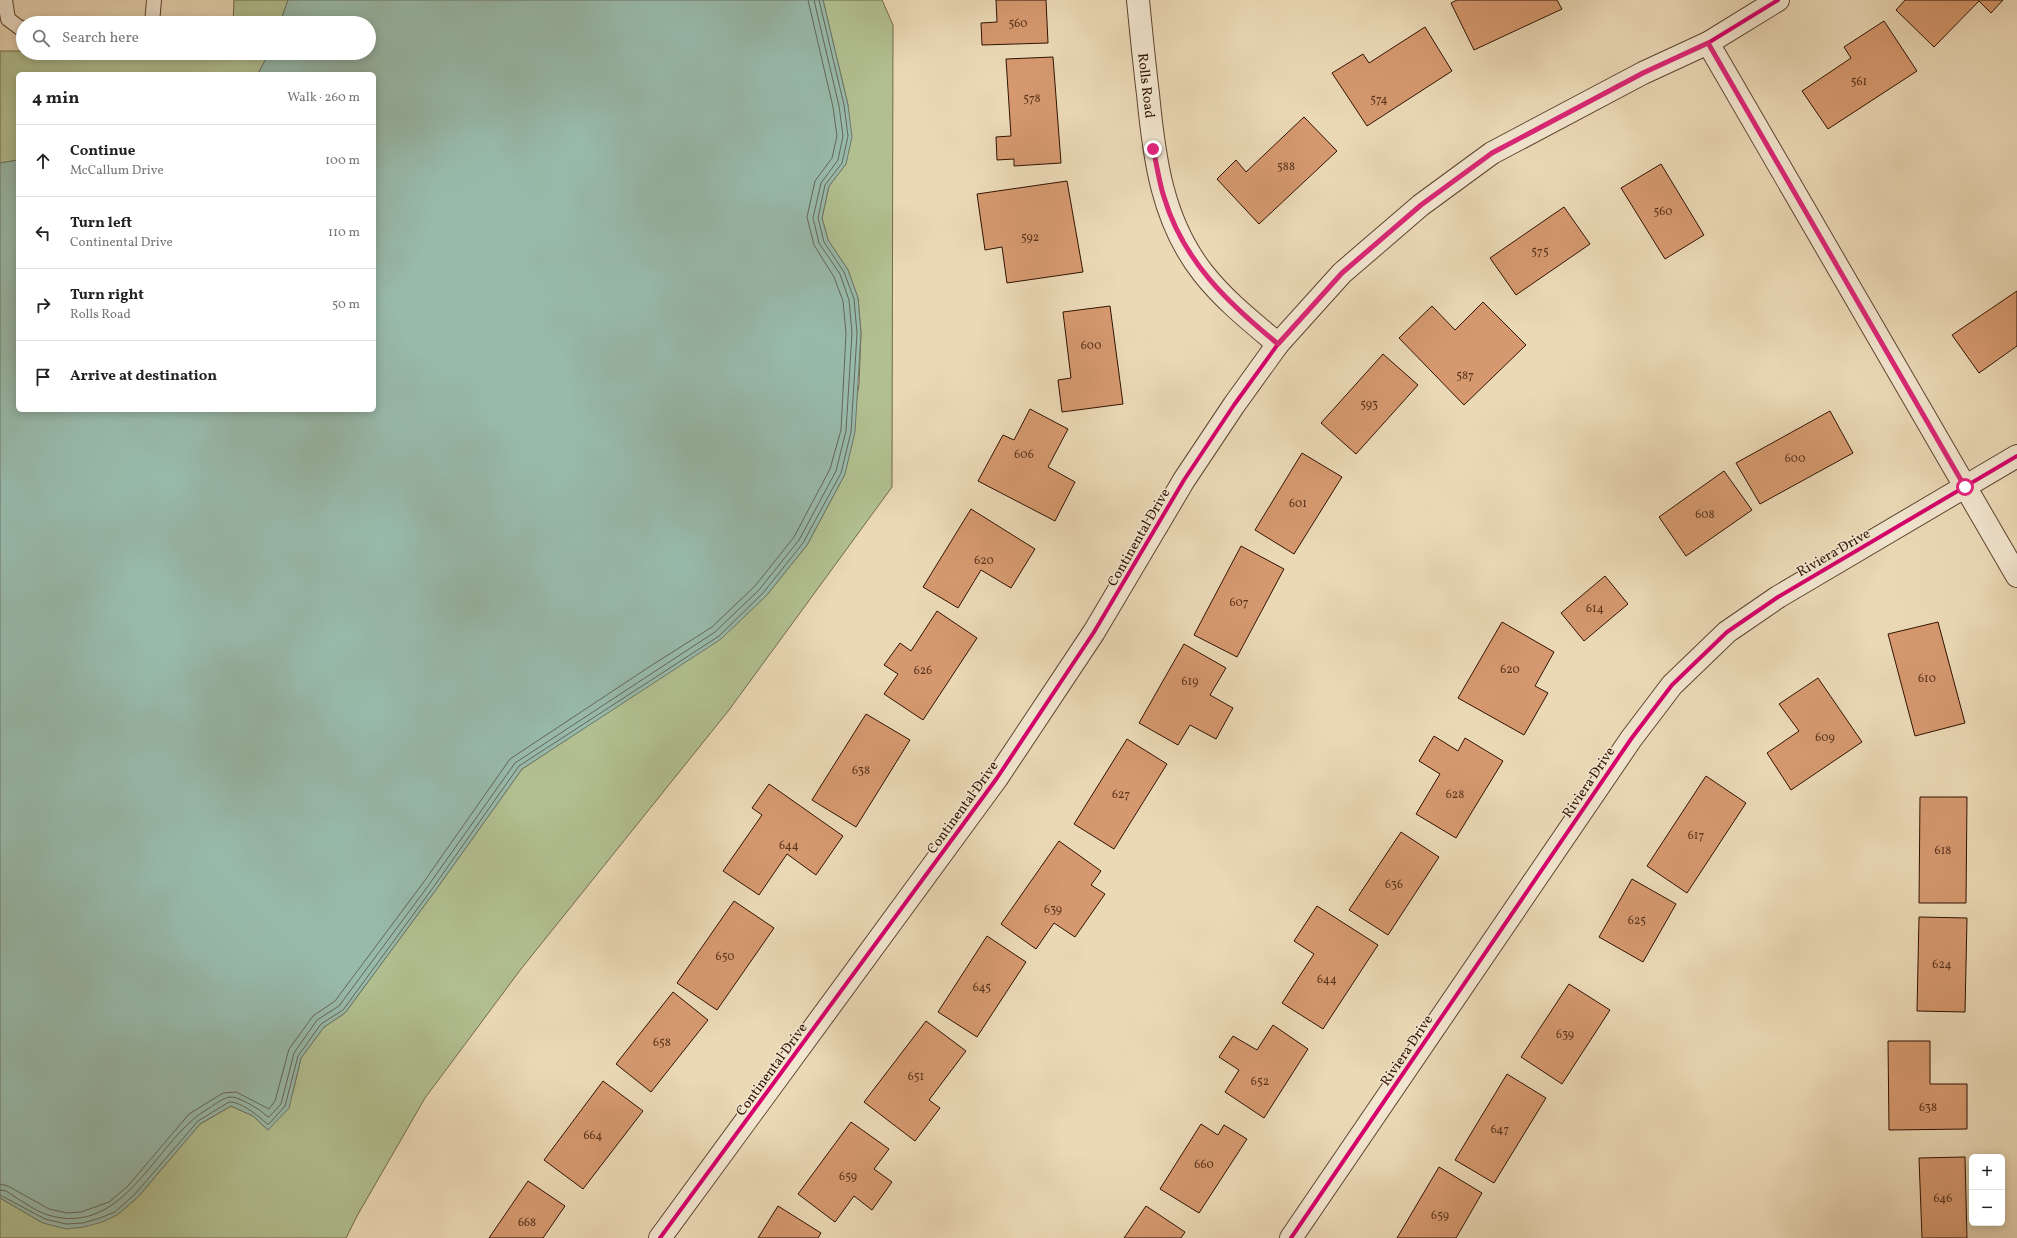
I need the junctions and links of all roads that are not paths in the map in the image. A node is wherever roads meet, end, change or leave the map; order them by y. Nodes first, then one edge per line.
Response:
1 (5, 0) edge
2 (154, 0) edge
3 (1138, 0) edge
4 (1778, 0) edge
5 (153, 16) edge
6 (16, 25) edge
7 (1708, 43) junction
8 (1278, 344) junction
9 (2017, 456) edge
10 (1965, 487) junction
11 (2017, 576) edge
12 (660, 1238) edge
13 (1292, 1238) edge

1 - 6 lane
2 - 5 lane
3 - 8 street, Rolls Road
4 - 7 street, Continental Drive
7 - 8 street, Continental Drive
7 - 10 street
8 - 12 street, Continental Drive
9 - 10 street, Riviera Drive
10 - 11 street
10 - 13 street, Riviera Drive

